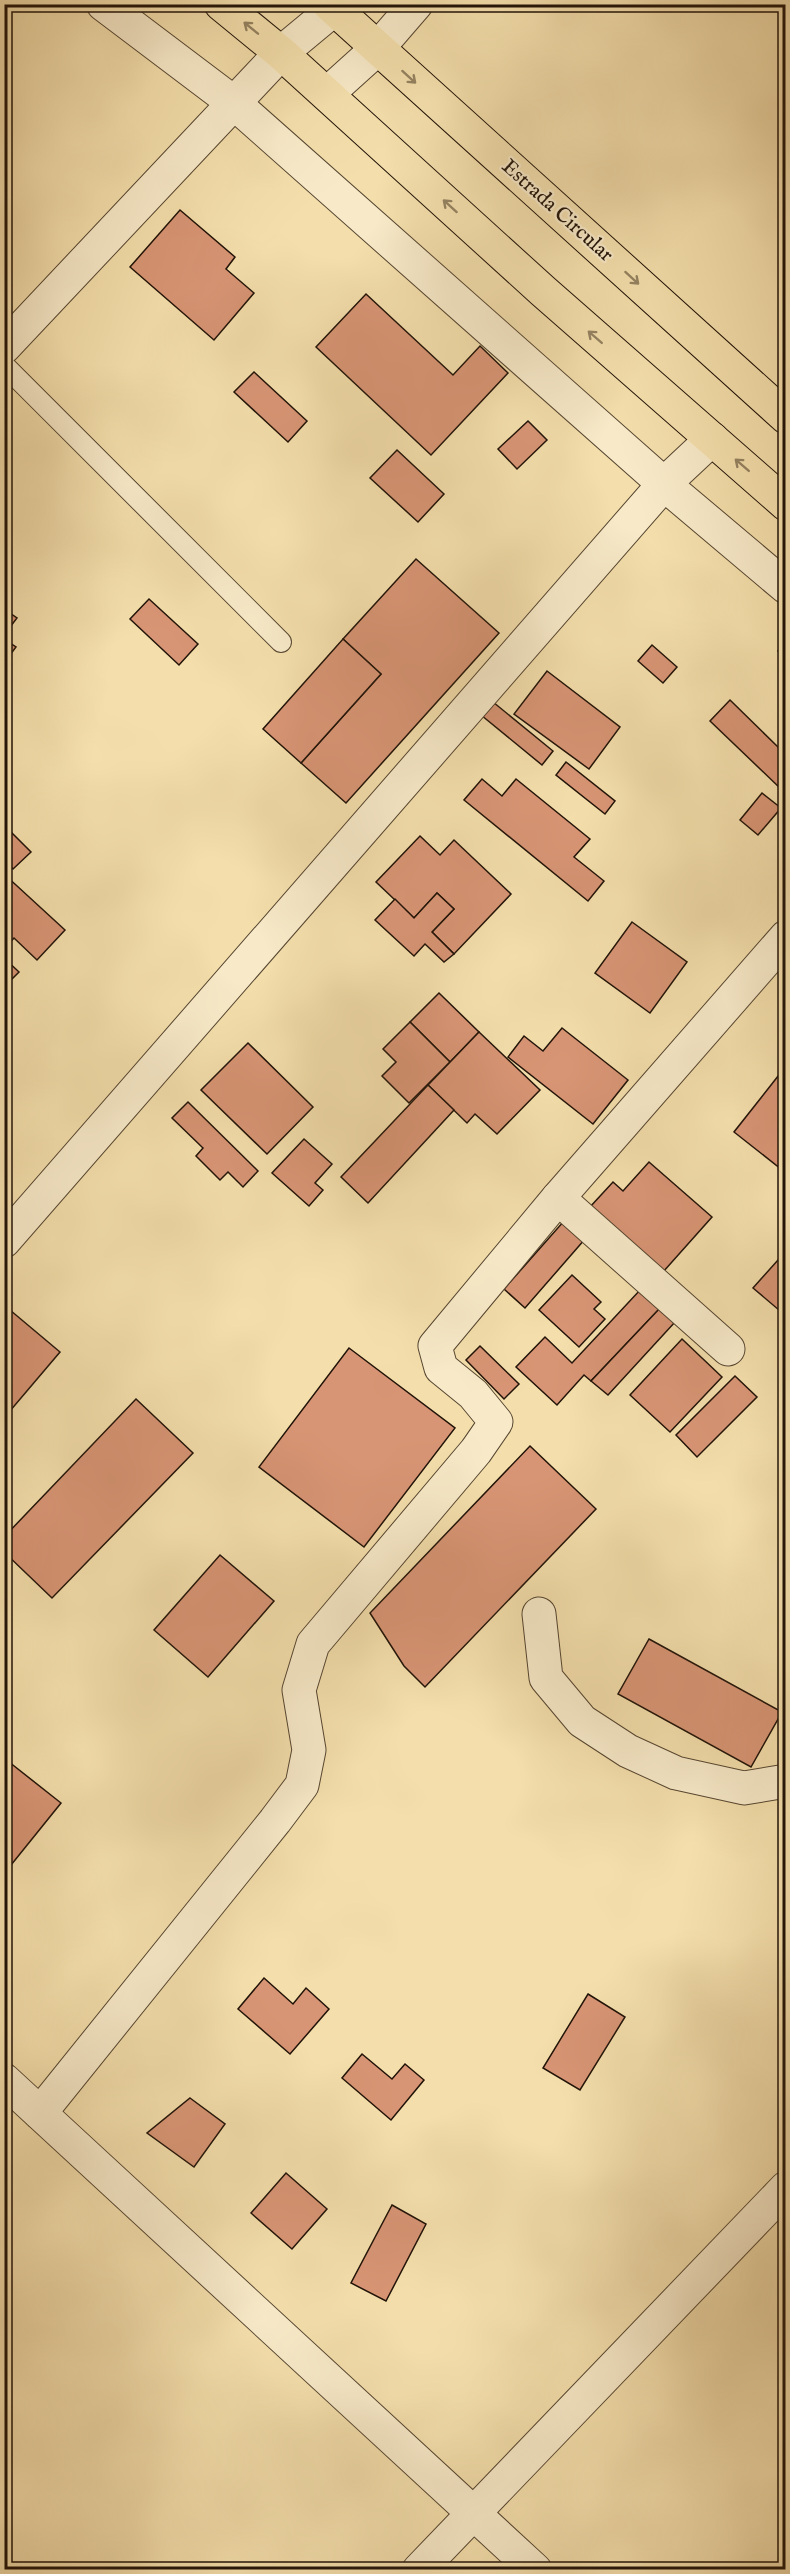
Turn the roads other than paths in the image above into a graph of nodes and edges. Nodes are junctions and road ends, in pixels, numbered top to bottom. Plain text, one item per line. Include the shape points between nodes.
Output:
1 (103, 4) edge
2 (221, 4) edge
3 (416, 4) edge
4 (335, 6) edge
5 (378, 48) junction
6 (282, 53) junction
7 (327, 94) junction
8 (234, 103) junction
9 (4, 347) edge
10 (4, 365) edge
11 (786, 417) edge
12 (712, 439) junction
13 (664, 484) junction
14 (786, 504) edge
15 (786, 587) edge
16 (281, 642) dead end
17 (786, 937) edge
18 (558, 1197) junction
19 (4, 1241) edge
20 (728, 1349) dead end
21 (539, 1614) dead end
22 (786, 1781) edge
23 (4, 2080) edge
24 (40, 2113) junction
25 (786, 2188) edge
26 (472, 2514) junction
27 (418, 2570) edge
28 (535, 2570) edge

1 - 8 street
6 -> 2 main road
3 - 5 street
4 - 5 main road, Estrada Circular
4 - 6 street
5 - 7 street
5 -> 11 main road, Estrada Circular
6 - 7 main road
6 - 8 street
12 -> 7 main road
8 - 9 street
8 - 13 street
10 - 16 lane
12 - 13 street
14 -> 12 main road
13 - 15 street
13 - 19 street
17 - 18 street
18 - 20 street
18 - 24 street via 435,1346 441,1368 473,1394 496,1422 477,1450 312,1644 300,1690 309,1750 302,1785
21 - 22 street via 546,1678 582,1721 628,1751 676,1773 744,1788
23 - 24 street
24 - 26 street
25 - 26 street
26 - 27 street
26 - 28 street

